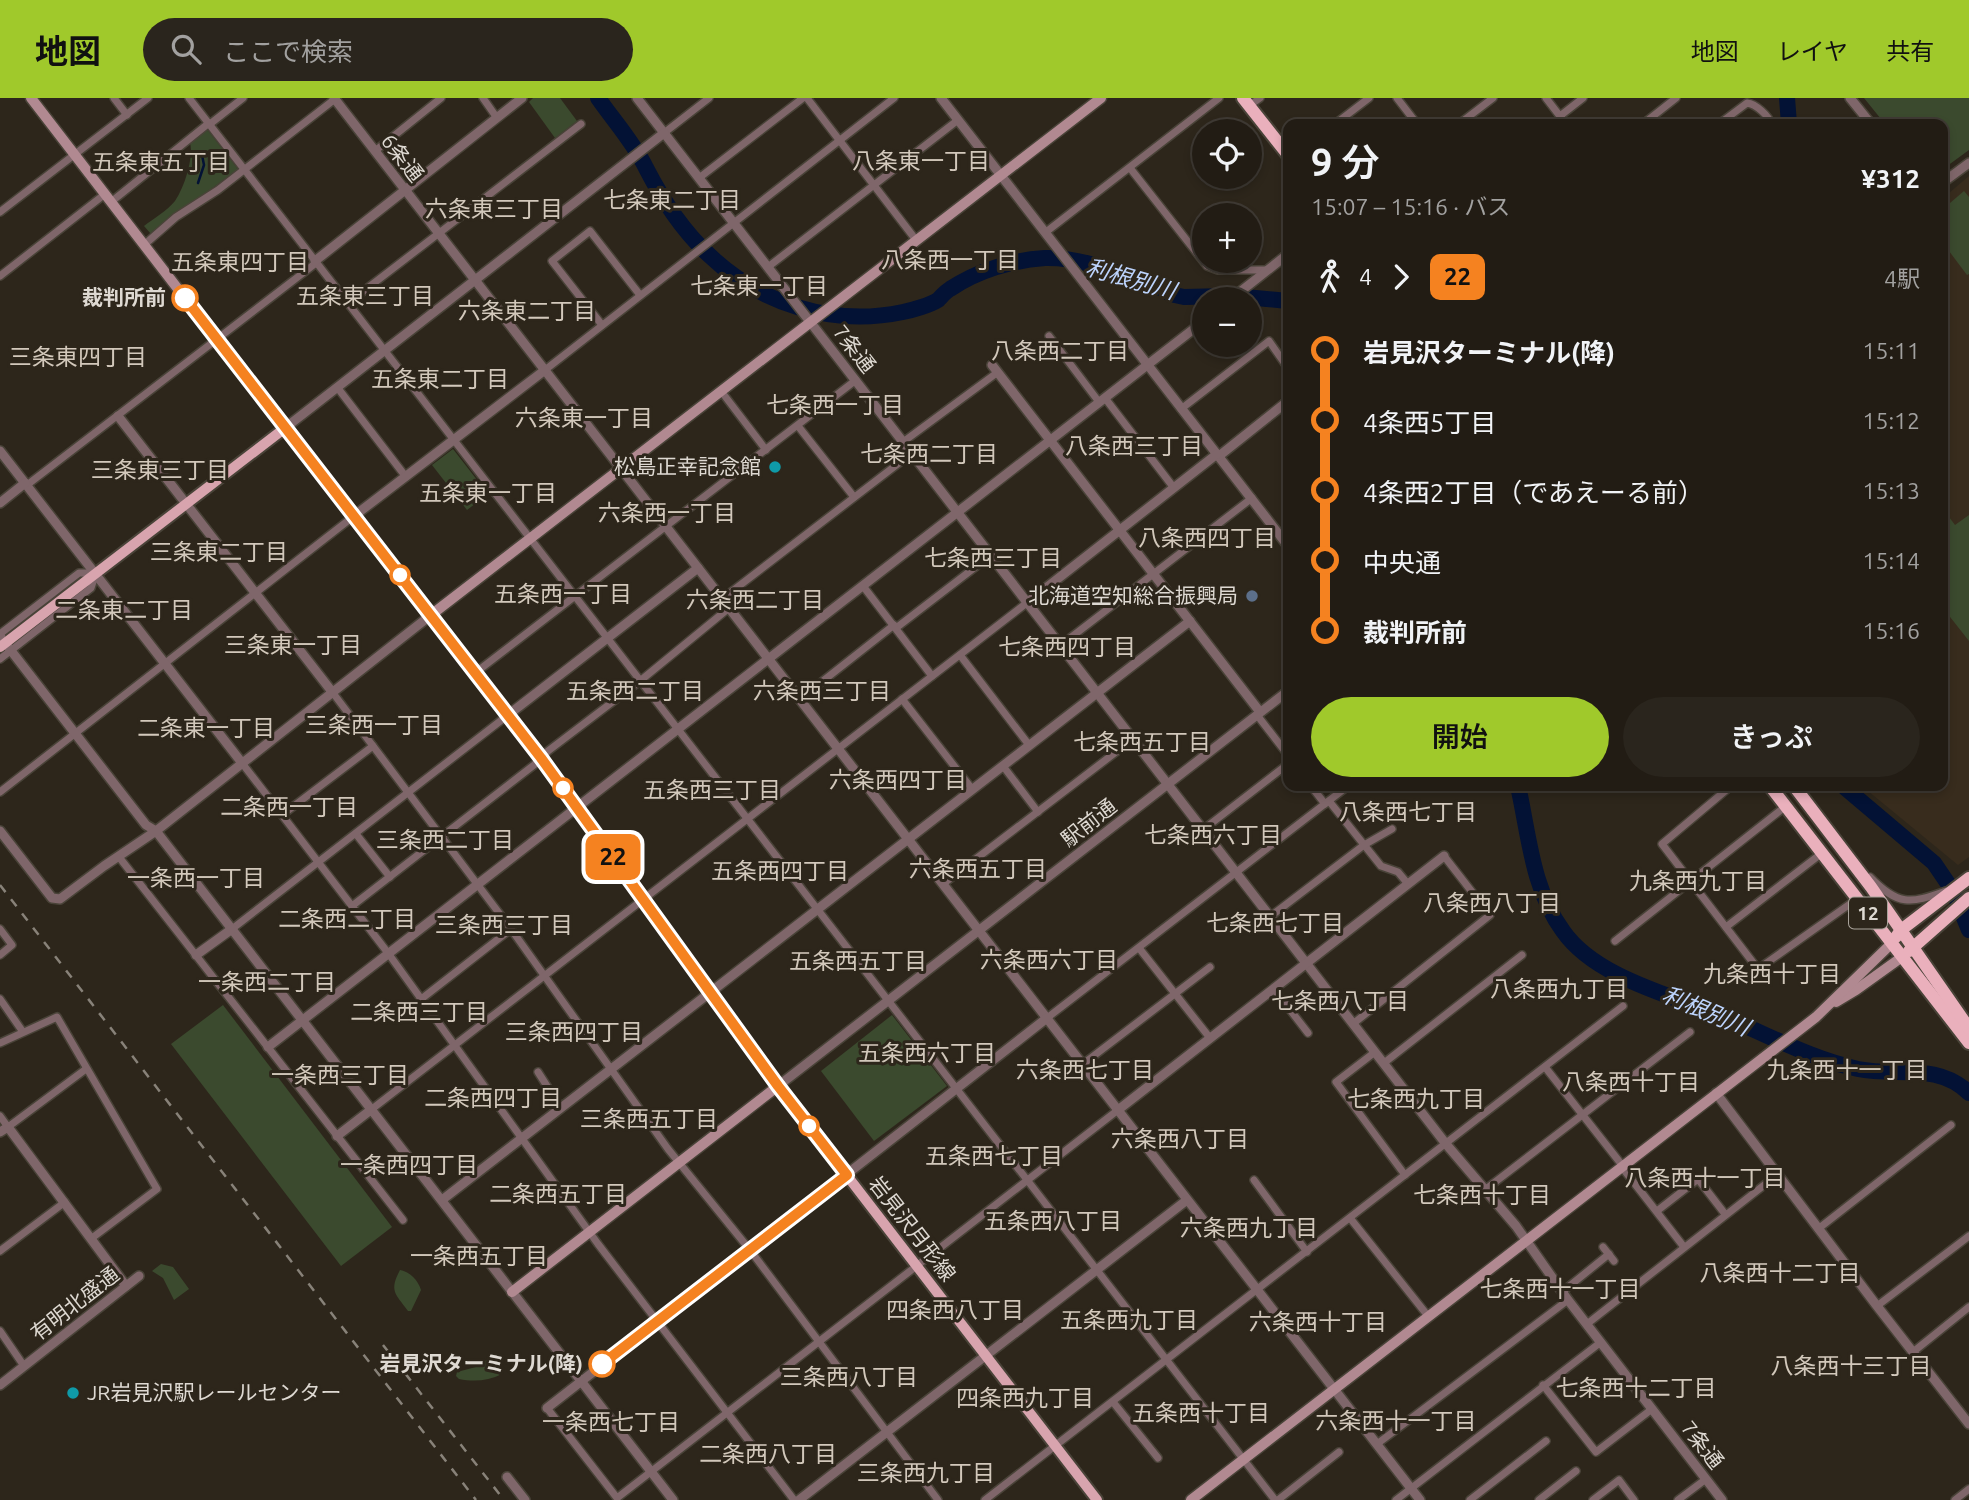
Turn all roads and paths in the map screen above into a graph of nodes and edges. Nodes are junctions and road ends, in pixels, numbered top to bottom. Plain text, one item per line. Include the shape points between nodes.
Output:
1 (31, 98) edge
2 (114, 98) edge
3 (148, 98) edge
4 (189, 98) edge
5 (243, 98) edge
6 (441, 98) edge
7 (483, 98) edge
8 (522, 98) edge
9 (637, 98) edge
10 (709, 98) edge
11 (805, 98) edge
12 (894, 98) edge
13 (942, 98) edge
14 (1101, 98) edge
15 (1219, 98) edge
16 (1260, 98) edge
17 (1369, 98) edge
18 (1397, 98) edge
19 (1493, 98) edge
20 (1546, 98) edge
21 (1583, 98) edge
22 (1676, 98) edge
23 (1850, 98) edge
24 (334, 99) edge
25 (1246, 102) edge
26 (127, 115) junction
27 (1560, 116) junction
28 (497, 118) junction
29 (1342, 119) edge
30 (1413, 119) edge
31 (1466, 119) edge
32 (1562, 119) edge
33 (1649, 119) edge
34 (1726, 119) edge
35 (1769, 119) edge
36 (1867, 119) edge
37 (958, 120) junction
38 (210, 124) junction
39 (581, 124) dead end
40 (664, 133) junction
41 (840, 140) junction
42 (1283, 149) edge
43 (374, 151) junction
44 (75, 155) junction
45 (1969, 163) edge
46 (1130, 168) junction
47 (244, 169) junction
48 (1000, 174) junction
49 (699, 178) junction
50 (1948, 179) edge
51 (873, 184) junction
52 (404, 190) junction
53 (108, 198) junction
54 (0, 212) edge
55 (734, 223) junction
56 (1046, 232) junction
57 (439, 234) junction
58 (916, 240) junction
59 (144, 245) junction
60 (1283, 258) edge
61 (316, 262) junction
62 (0, 264) edge
63 (770, 269) junction
64 (1264, 273) junction
65 (3, 274) edge
66 (474, 280) junction
67 (1246, 287) edge
68 (640, 295) junction
69 (348, 303) junction
70 (808, 318) junction
71 (602, 325) junction
72 (1192, 330) edge
73 (1049, 336) dead end
74 (217, 340) junction
75 (384, 349) junction
76 (1283, 361) edge
77 (1147, 365) junction
78 (995, 369) joint
79 (545, 370) junction
80 (856, 380) junction
81 (337, 387) junction
82 (721, 391) junction
83 (1102, 400) junction
84 (1283, 405) edge
85 (1181, 408) junction
86 (118, 416) junction
87 (798, 426) junction
88 (285, 428) junction
89 (455, 439) junction
90 (1049, 441) junction
91 (903, 442) junction
92 (766, 450) junction
93 (0, 451) edge
94 (912, 453) junction
95 (1218, 455) junction
96 (621, 468) junction
97 (406, 477) junction
98 (26, 484) junction
99 (1174, 488) junction
100 (854, 497) junction
101 (1252, 498) junction
102 (0, 503) edge
103 (185, 504) junction
104 (957, 511) junction
105 (354, 516) junction
106 (666, 527) junction
107 (1119, 530) junction
108 (531, 539) junction
109 (1283, 539) edge
110 (991, 555) junction
111 (698, 568) junction
112 (96, 573) junction
113 (1153, 573) junction
114 (863, 586) junction
115 (254, 594) junction
116 (575, 595) junction
117 (722, 599) junction
118 (1028, 602) junction
119 (729, 608) junction
120 (431, 615) junction
121 (1190, 621) junction
122 (895, 627) junction
123 (0, 636) edge
124 (607, 638) junction
125 (1061, 645) junction
126 (7, 649) edge
127 (960, 655) junction
128 (768, 658) junction
129 (0, 659) edge
130 (165, 664) junction
131 (475, 673) junction
132 (932, 676) junction
133 (640, 681) junction
134 (1097, 692) junction
135 (333, 693) junction
136 (1283, 695) edge
137 (800, 699) junction
138 (902, 699) junction
139 (1259, 714) junction
140 (508, 715) junction
141 (678, 728) junction
142 (75, 733) junction
143 (1133, 739) junction
144 (1029, 745) junction
145 (373, 746) junction
146 (1283, 748) edge
147 (838, 749) junction
148 (541, 758) junction
149 (242, 763) junction
150 (1003, 766) junction
151 (1283, 768) edge
152 (1168, 784) junction
153 (972, 789) junction
154 (1316, 791) edge
155 (1341, 791) edge
156 (1725, 791) edge
157 (1774, 791) edge
158 (1798, 791) edge
159 (0, 792) edge
160 (408, 793) junction
161 (1327, 802) junction
162 (1786, 806) junction
163 (577, 807) junction
164 (1038, 812) junction
165 (282, 815) junction
166 (747, 819) junction
167 (1204, 829) junction
168 (1392, 829) dead end
169 (0, 831) edge
170 (156, 831) junction
171 (356, 834) junction
172 (442, 836) junction
173 (908, 839) junction
174 (1839, 844) junction
175 (1364, 845) junction
176 (1822, 853) junction
177 (1444, 856) joint
178 (119, 857) junction
179 (318, 863) junction
180 (1236, 872) junction
181 (390, 877) junction
182 (1691, 881) junction
183 (1963, 882) edge
184 (478, 883) junction
185 (943, 884) junction
186 (1408, 884) junction
187 (1969, 898) edge
188 (643, 899) junction
189 (1857, 899) junction
190 (352, 906) junction
191 (817, 909) junction
192 (1271, 916) junction
193 (1726, 927) junction
194 (0, 929) edge
195 (232, 929) junction
196 (512, 929) junction
197 (1901, 930) junction
198 (979, 932) junction
199 (1615, 941) dead end
200 (1892, 943) junction
201 (1139, 948) junction
202 (1907, 952) junction
203 (388, 953) junction
204 (0, 955) edge
205 (196, 955) junction
206 (1522, 955) dead end
207 (1307, 962) junction
208 (1210, 967) dead end
209 (545, 975) junction
210 (1274, 989) junction
211 (710, 992) junction
212 (1175, 992) junction
213 (0, 999) edge
214 (420, 1000) junction
215 (889, 1001) junction
216 (1623, 1006) dead end
217 (1827, 1007) junction
218 (1047, 1018) junction
219 (302, 1019) junction
220 (1354, 1023) junction
221 (23, 1032) junction
222 (1690, 1032) dead end
223 (1308, 1033) dead end
224 (1968, 1037) edge
225 (1210, 1038) junction
226 (0, 1043) edge
227 (268, 1047) junction
228 (454, 1047) junction
229 (1375, 1052) junction
230 (1384, 1063) junction
231 (1083, 1064) junction
232 (1545, 1067) junction
233 (611, 1068) junction
234 (86, 1069) junction
235 (538, 1072) dead end
236 (778, 1086) junction
237 (957, 1090) junction
238 (1716, 1093) junction
239 (561, 1108) junction
240 (372, 1109) junction
241 (1118, 1111) junction
242 (1582, 1115) junction
243 (0, 1116) edge
244 (1951, 1125) dead end
245 (4, 1130) edge
246 (337, 1136) junction
247 (521, 1139) junction
248 (1446, 1144) junction
249 (680, 1162) junction
250 (1622, 1166) junction
251 (847, 1175) junction
252 (1405, 1175) junction
253 (1777, 1175) junction
254 (1027, 1180) junction
255 (1254, 1180) dead end
256 (1486, 1189) junction
257 (442, 1200) junction
258 (1187, 1200) junction
259 (65, 1202) junction
260 (1657, 1211) junction
261 (1725, 1214) junction
262 (1350, 1218) junction
263 (403, 1220) dead end
264 (1818, 1229) junction
265 (589, 1233) junction
266 (1969, 1236) edge
267 (92, 1238) junction
268 (1525, 1240) junction
269 (1684, 1247) junction
270 (750, 1250) junction
271 (0, 1251) edge
272 (1307, 1252) junction
273 (1608, 1254) dead end
274 (916, 1265) junction
275 (1096, 1270) junction
276 (139, 1276) dead end
277 (126, 1286) junction
278 (1257, 1289) junction
279 (512, 1292) junction
280 (1562, 1292) junction
281 (1568, 1300) junction
282 (1877, 1306) junction
283 (1969, 1307) edge
284 (1428, 1316) junction
285 (658, 1322) junction
286 (1587, 1324) junction
287 (0, 1331) edge
288 (819, 1342) junction
289 (1601, 1342) junction
290 (1913, 1352) junction
291 (986, 1355) junction
292 (1167, 1360) junction
293 (24, 1366) junction
294 (582, 1381) junction
295 (0, 1385) edge
296 (1543, 1385) junction
297 (1333, 1389) junction
298 (1113, 1402) junction
299 (547, 1408) joint
300 (1652, 1409) junction
301 (727, 1412) junction
302 (1969, 1424) edge
303 (887, 1432) junction
304 (1546, 1441) dead end
305 (1377, 1444) junction
306 (1055, 1446) junction
307 (1339, 1452) dead end
308 (1158, 1458) dead end
309 (1243, 1459) junction
310 (1576, 1471) dead end
311 (651, 1472) junction
312 (507, 1477) dead end
313 (1706, 1479) junction
314 (1411, 1488) junction
315 (1969, 1489) edge
316 (617, 1498) edge
317 (1194, 1499) edge
318 (525, 1500) edge
319 (673, 1500) edge
320 (797, 1500) edge
321 (938, 1500) edge
322 (985, 1500) edge
323 (1097, 1500) edge
324 (1276, 1500) edge
325 (1396, 1500) edge
326 (1420, 1500) edge
327 (1471, 1500) edge
328 (1539, 1500) edge
329 (1593, 1500) edge
330 (1634, 1500) edge
331 (1678, 1500) edge
332 (1723, 1500) edge
333 (1955, 1500) edge

1 - 44 main road
2 - 26 street
3 - 26 street
4 - 38 street
5 - 38 street
6 - 43 street
7 - 28 street
8 - 28 street
9 - 40 street
10 - 40 street
11 - 41 street
11 - 49 street
12 - 41 street
13 - 37 street
14 - 48 main road
15 - 46 street
16 - 25 street
17 - 29 street
18 - 30 street
19 - 31 street
20 - 27 street
21 - 27 street
22 - 33 street
23 - 36 street
24 - 43 street, 6条通
24 - 47 street
25 - 42 highway
26 - 44 street
27 - 32 street
28 - 52 street
34 - 35 street via 1747,103
37 - 48 street
37 - 51 street
38 - 47 street
38 - 53 street
39 - 57 street
40 - 49 street
40 - 66 street
41 - 51 street
41 - 55 street
43 - 52 street, 6条通
44 - 53 main road
44 - 54 street
45 - 50 street
46 - 56 street
46 - 64 street via 1207,266
47 - 59 street
47 - 61 street
48 - 56 street
48 - 58 main road
49 - 55 street
51 - 58 street
51 - 63 street
52 - 57 street, 6条通
52 - 61 street
53 - 59 main road
53 - 65 street
55 - 63 street
55 - 68 street
56 - 77 street
57 - 66 street, 6条通
57 - 69 street
58 - 70 main road
59 - 74 main road
60 - 64 street
61 - 69 street
61 - 74 street
62 - 65 street
63 - 70 street, 7条通
64 - 67 street
66 - 75 street
66 - 79 street, 6条通
68 - 71 street
68 - 71 street via 590,231 552,261
69 - 75 street
70 - 80 street, 7条通
70 - 82 main road
71 - 79 street
72 - 77 street
73 - 83 street
74 - 86 street
74 - 88 main road
75 - 81 street
75 - 89 street
76 - 85 street via 1269,341
77 - 83 street
77 - 85 street
78 - 90 street
78 - 91 street
79 - 89 street
79 - 96 street, 6条通
80 - 87 street
80 - 91 street, 7条通
81 - 88 street
81 - 97 street
82 - 92 street
82 - 96 main road
83 - 90 street
83 - 99 street
84 - 95 street
85 - 95 street
86 - 98 street
86 - 103 street
87 - 92 street
87 - 100 street
88 - 103 main road
88 - 105 main road, 岩見沢月形線
89 - 97 street
89 - 108 street
90 - 104 street
90 - 107 street
91 - 94 street, 7条通
92 - 106 street
93 - 98 street
94 - 100 street
94 - 104 street, 7条通
95 - 99 street
95 - 101 street
96 - 106 street, 6条通
96 - 108 main road
97 - 105 street
98 - 102 street
98 - 112 street
99 - 107 street
100 - 117 street
101 - 109 street
101 - 113 street
103 - 112 main road
103 - 115 street
104 - 110 street, 7条通
104 - 114 street
105 - 115 street
105 - 120 main road, 岩見沢月形線
106 - 111 street, 6条通
106 - 116 street
107 - 113 street
107 - 118 street
108 - 116 street
108 - 120 main road
110 - 118 street, 7条通
110 - 122 street
111 - 117 street, 6条通
111 - 124 street
112 - 123 street via 79,573
112 - 126 main road
112 - 130 street
113 - 121 street
113 - 125 street
114 - 122 street
114 - 128 street
115 - 130 street
115 - 135 street
116 - 124 street
116 - 131 street
117 - 119 street, 6条通
118 - 125 street, 7条通
118 - 127 street
119 - 128 street, 6条通
119 - 133 street
120 - 131 main road, 岩見沢月形線
120 - 135 street
121 - 134 street
121 - 139 street
122 - 132 street
122 - 137 street
124 - 133 street
124 - 140 street
125 - 134 street, 7条通
126 - 129 street
126 - 142 street
127 - 132 street
127 - 144 street
128 - 137 street, 6条通
128 - 141 street
130 - 142 street
130 - 149 street
131 - 140 main road, 岩見沢月形線
132 - 138 street
133 - 141 street
133 - 148 street
134 - 143 street, 7条通
134 - 144 street
135 - 145 street
135 - 149 street
136 - 139 street, 駅前通
137 - 147 street, 6条通
138 - 147 street
138 - 153 street
139 - 146 street
139 - 152 street, 駅前通
140 - 148 main road, 岩見沢月形線
140 - 160 street
141 - 163 street
141 - 166 street
142 - 159 street
142 - 170 street via 146,825
143 - 152 street, 7条通
143 - 164 street
144 - 150 street
145 - 160 street
145 - 165 street
147 - 166 street
147 - 173 street, 6条通
148 - 163 main road, 岩見沢月形線
148 - 172 street
149 - 165 street
149 - 170 street
150 - 153 street
150 - 164 street
151 - 167 street
152 - 167 street, 7条通
152 - 198 street, 駅前通
153 - 173 street
154 - 161 street
155 - 161 street
156 - 182 street via 1662,844
157 - 162 highway, 12
158 - 174 highway, 12
160 - 171 street
160 - 172 street
161 - 175 street
161 - 180 street
162 - 176 highway, 12
162 - 182 street
163 - 184 street
163 - 188 main road, 岩見沢月形線
164 - 185 street
165 - 179 street
166 - 188 street
166 - 191 street
167 - 180 street, 7条通
168 - 175 street
169 - 178 street via 57,900
170 - 178 street
170 - 195 street
171 - 179 street
171 - 181 street
172 - 181 street
172 - 184 street
173 - 185 street, 6条通
173 - 191 street
174 - 183 street via 1889,895 1900,900 1919,900
174 - 197 highway, 12
175 - 186 street via 1381,866 1398,872
175 - 192 street
176 - 189 highway, 12
176 - 193 street
177 - 186 street
177 - 220 street via 1490,915
178 - 205 street
179 - 190 street
179 - 195 street
180 - 192 street, 7条通
180 - 201 street
181 - 190 street
182 - 193 street
182 - 199 street
183 - 197 highway
184 - 196 street
184 - 203 street
185 - 198 street, 6条通
186 - 207 street
187 - 202 highway
188 - 209 street
188 - 211 main road, 岩見沢月形線
189 - 193 street via 1758,969
189 - 200 highway, 12
190 - 203 street
191 - 211 street
191 - 215 street
192 - 207 street, 7条通
194 - 204 street via 12,945
195 - 205 street
195 - 219 street
196 - 209 street
196 - 214 street
197 - 200 highway
197 - 202 highway, 12
198 - 215 street, 駅前通
198 - 218 street, 6条通
200 - 202 highway, 12
200 - 217 main road
201 - 212 street
201 - 218 street
202 - 217 main road
202 - 224 highway, 12
203 - 214 street
203 - 219 street
205 - 227 street
206 - 230 street
207 - 210 street
207 - 220 street, 7条通
208 - 212 street
209 - 228 street
209 - 233 street
210 - 223 street
210 - 225 street
211 - 233 street
211 - 236 main road, 岩見沢月形線
212 - 225 street
212 - 231 street
213 - 221 street
214 - 228 street
215 - 236 street, 駅前通
215 - 237 street
216 - 232 street
217 - 238 main road
218 - 231 street, 6条通
218 - 237 street
219 - 227 street
219 - 240 street
220 - 229 street, 7条通
221 - 226 street
221 - 234 street via 57,1017
222 - 242 street
225 - 241 street
227 - 246 street
228 - 240 street
228 - 247 street
229 - 230 street, 7条通
229 - 252 street via 1336,1082
230 - 248 street, 7条通
231 - 241 street, 6条通
232 - 242 street
232 - 248 street
233 - 239 street
233 - 249 street
234 - 245 street
234 - 267 street via 157,1189
235 - 239 street
236 - 249 main road
236 - 251 main road, 岩見沢月形線
237 - 251 street
237 - 254 street
238 - 250 main road
238 - 253 street
239 - 247 street
240 - 246 street
240 - 257 street
241 - 254 street
241 - 258 street, 6条通
242 - 250 street
242 - 256 street
243 - 245 street
244 - 264 street
245 - 259 street
246 - 263 street
247 - 257 street
247 - 265 street
248 - 252 street
248 - 256 street, 7条通
249 - 265 main road
249 - 270 street
250 - 260 street
250 - 268 main road
251 - 270 street
251 - 274 main road, 岩見沢月形線
252 - 262 street
253 - 261 street
253 - 264 street
254 - 274 street
254 - 275 street
255 - 272 street
256 - 268 street, 7条通
257 - 279 street
258 - 275 street
258 - 278 street, 6条通
259 - 267 street
259 - 271 street
260 - 261 street via 1698,1179
260 - 269 street
261 - 269 street
262 - 272 street
262 - 284 street
264 - 282 street
265 - 279 main road
265 - 285 street
266 - 282 street
267 - 277 street
268 - 280 street, 7条通
268 - 284 main road
269 - 286 street
270 - 285 street
270 - 288 street
272 - 278 street
273 - 280 street
274 - 288 street
274 - 291 main road, 岩見沢月形線
275 - 291 street
275 - 292 street
276 - 277 street, 有明北盛通
277 - 293 street, 有明北盛通
278 - 292 street
278 - 297 street, 6条通
279 - 294 street
280 - 281 street, 7条通
281 - 286 street, 7条通
281 - 305 street
282 - 290 street
283 - 290 street
284 - 297 main road
285 - 294 street
285 - 301 street
286 - 289 street, 7条通
287 - 293 street
288 - 301 street
288 - 303 street
289 - 296 street
289 - 300 street, 7条通
290 - 302 street
291 - 303 street
291 - 306 main road, 岩見沢月形線
292 - 298 street
292 - 309 street
293 - 295 street, 有明北盛通
294 - 299 street
294 - 311 street
296 - 300 street via 1596,1452
296 - 314 street
297 - 305 street, 6条通
297 - 309 main road
298 - 306 street
298 - 308 street
299 - 316 street
300 - 313 street, 7条通
301 - 311 street
301 - 320 street
303 - 320 street
303 - 321 street
304 - 327 street
305 - 314 street, 6条通
306 - 322 street
306 - 323 main road, 岩見沢月形線
307 - 324 street
309 - 317 main road
309 - 324 street
310 - 328 street
311 - 316 street
311 - 319 street
312 - 318 street
313 - 331 street
313 - 332 street, 7条通
314 - 325 street
314 - 326 street, 6条通
315 - 333 street
329 - 330 street via 1619,1480

